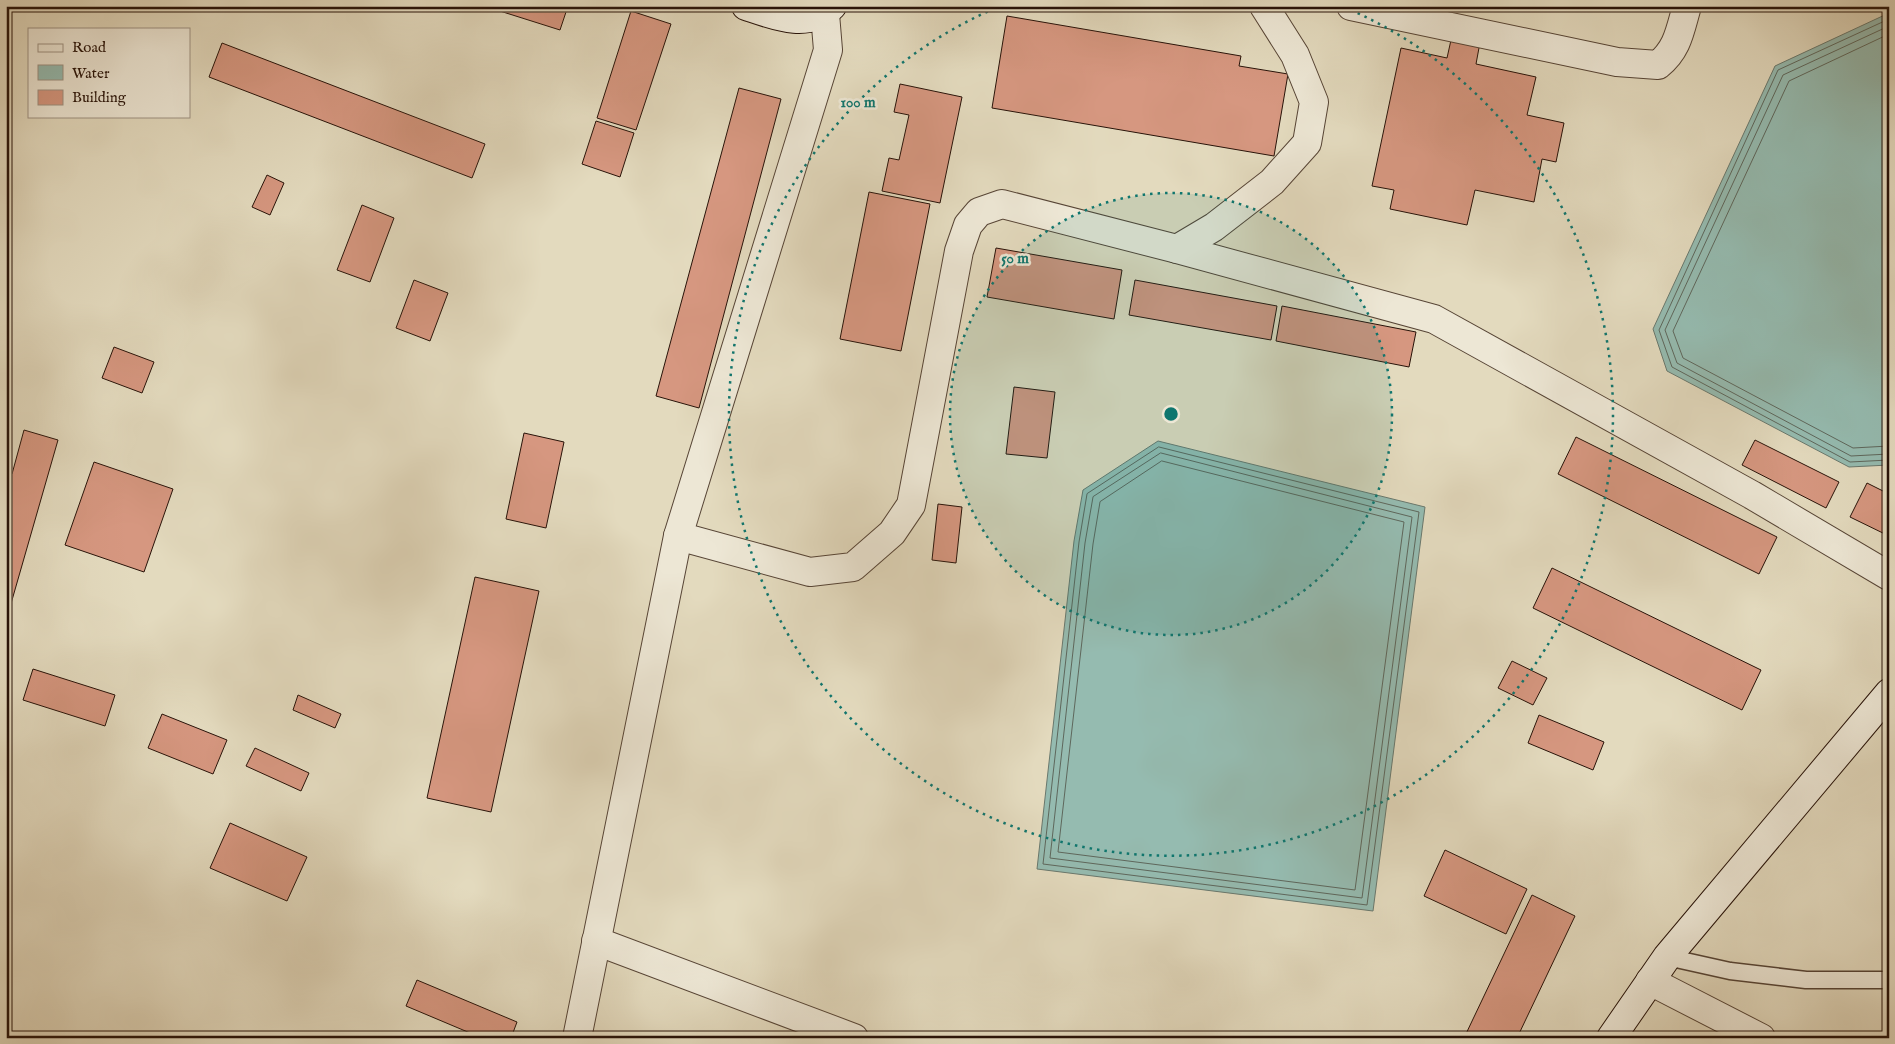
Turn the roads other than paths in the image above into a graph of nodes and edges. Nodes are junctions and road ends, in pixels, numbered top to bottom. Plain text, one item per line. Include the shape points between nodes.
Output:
1 (746, 6) edge
2 (1264, 6) edge
3 (1352, 6) edge
4 (1687, 6) edge
5 (828, 10) edge
6 (1177, 249) junction
7 (678, 536) junction
8 (1889, 576) edge
9 (1889, 693) edge
10 (596, 941) junction
11 (1667, 957) junction
12 (1889, 980) edge
13 (1650, 981) junction
14 (577, 1038) edge
15 (854, 1038) edge
16 (1611, 1038) edge
17 (1760, 1038) edge

1 - 5 street via 782,18 800,20
2 - 6 street via 1295,55 1314,102 1307,142 1272,182 1214,227
3 - 4 street via 1617,62 1658,65 1676,43
5 - 7 street via 828,50
6 - 7 street via 1002,204 978,212 968,225 959,250 911,505 892,533 853,567 810,572
6 - 8 street via 1434,319 1744,491
7 - 10 street
9 - 11 street
10 - 14 street
10 - 15 street
11 - 12 lane via 1730,971 1806,980
11 - 13 street
13 - 16 street
13 - 17 street

